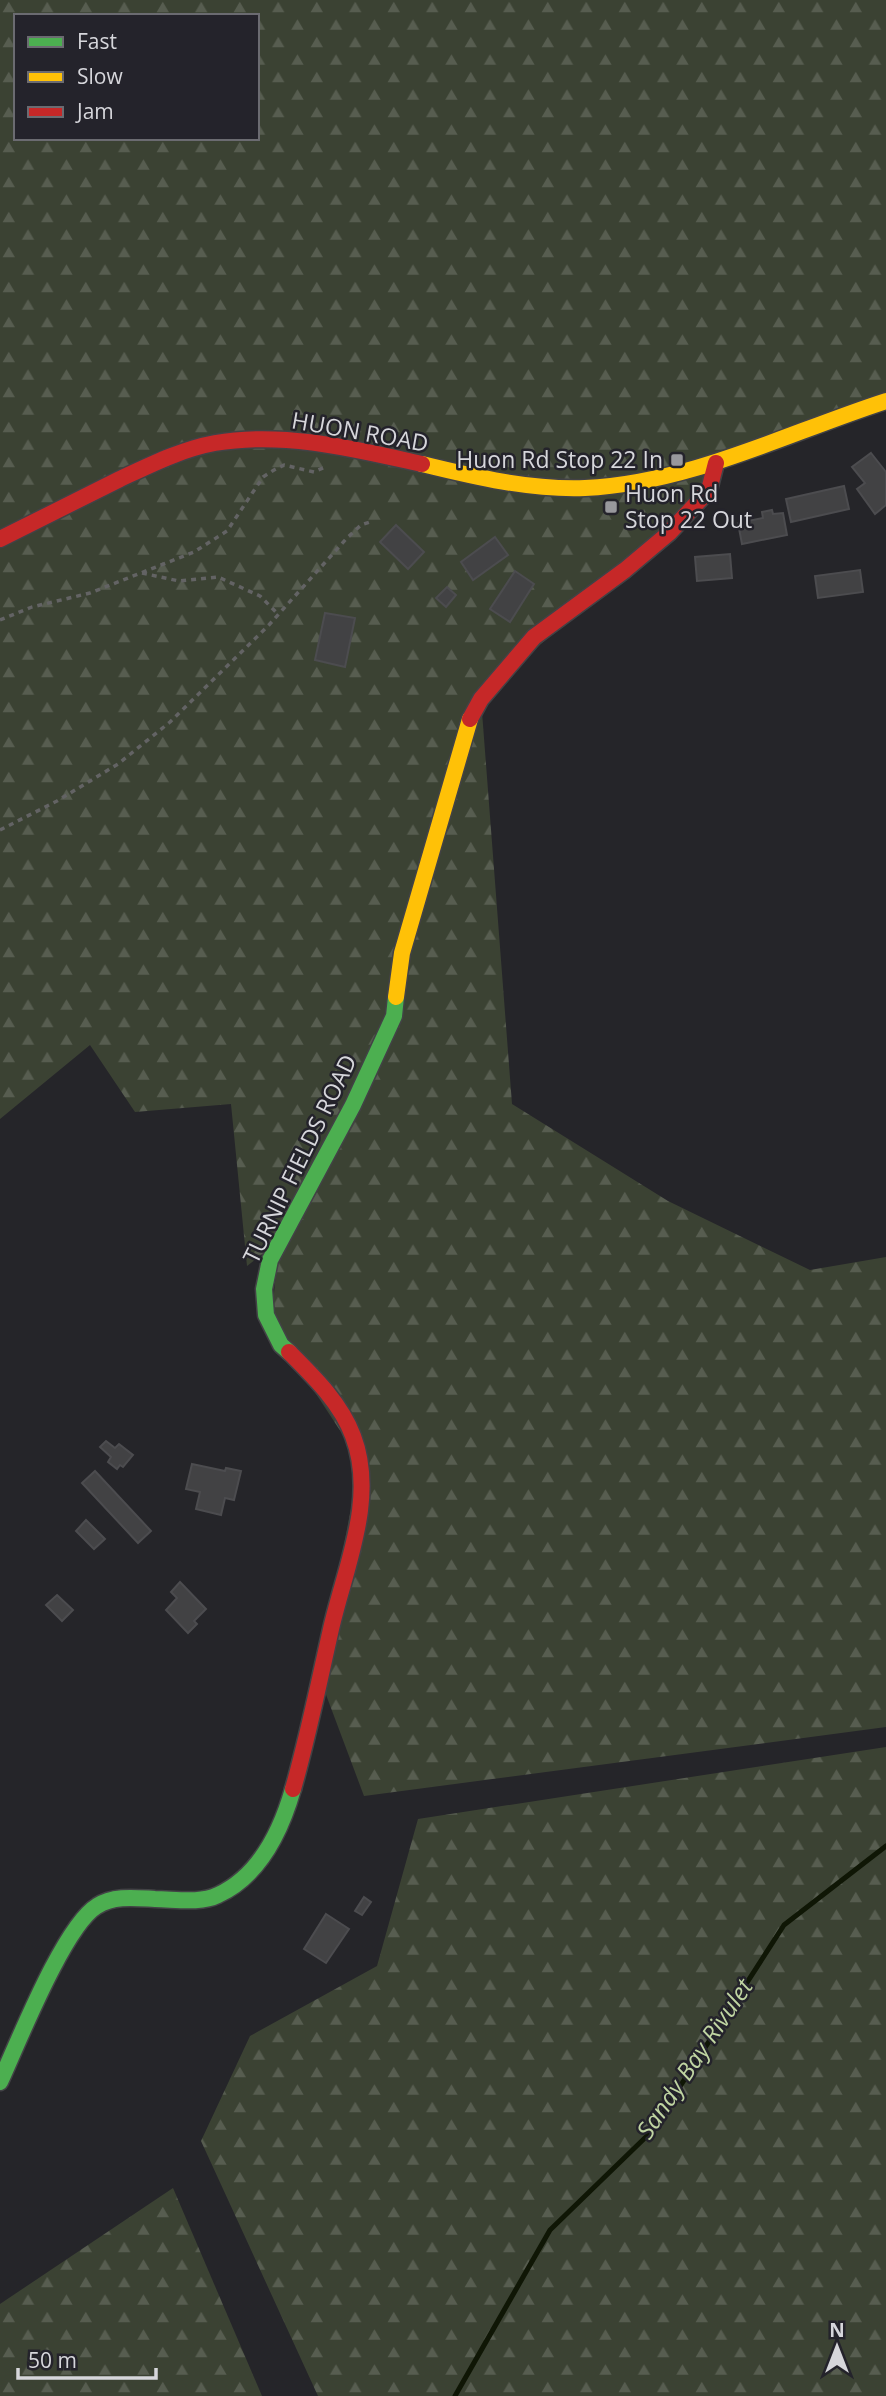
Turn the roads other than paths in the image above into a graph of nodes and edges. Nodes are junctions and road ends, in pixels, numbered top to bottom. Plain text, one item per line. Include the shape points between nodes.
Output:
1 (886, 401) edge
2 (716, 463) junction
3 (0, 539) edge
4 (0, 2082) edge

1 - 2 street, HUON ROAD
2 - 3 street, HUON ROAD via 640,482 558,488 475,478 333,446 271,439 215,444 135,472
2 - 4 street, TURNIP FIELDS ROAD via 709,490 669,533 534,638 481,698 467,724 402,953 394,1016 353,1105 270,1260 264,1289 266,1315 281,1345 334,1402 353,1436 362,1480 351,1559 285,1817 260,1861 217,1896 195,1900 120,1898 98,1905 86,1915 65,1943

